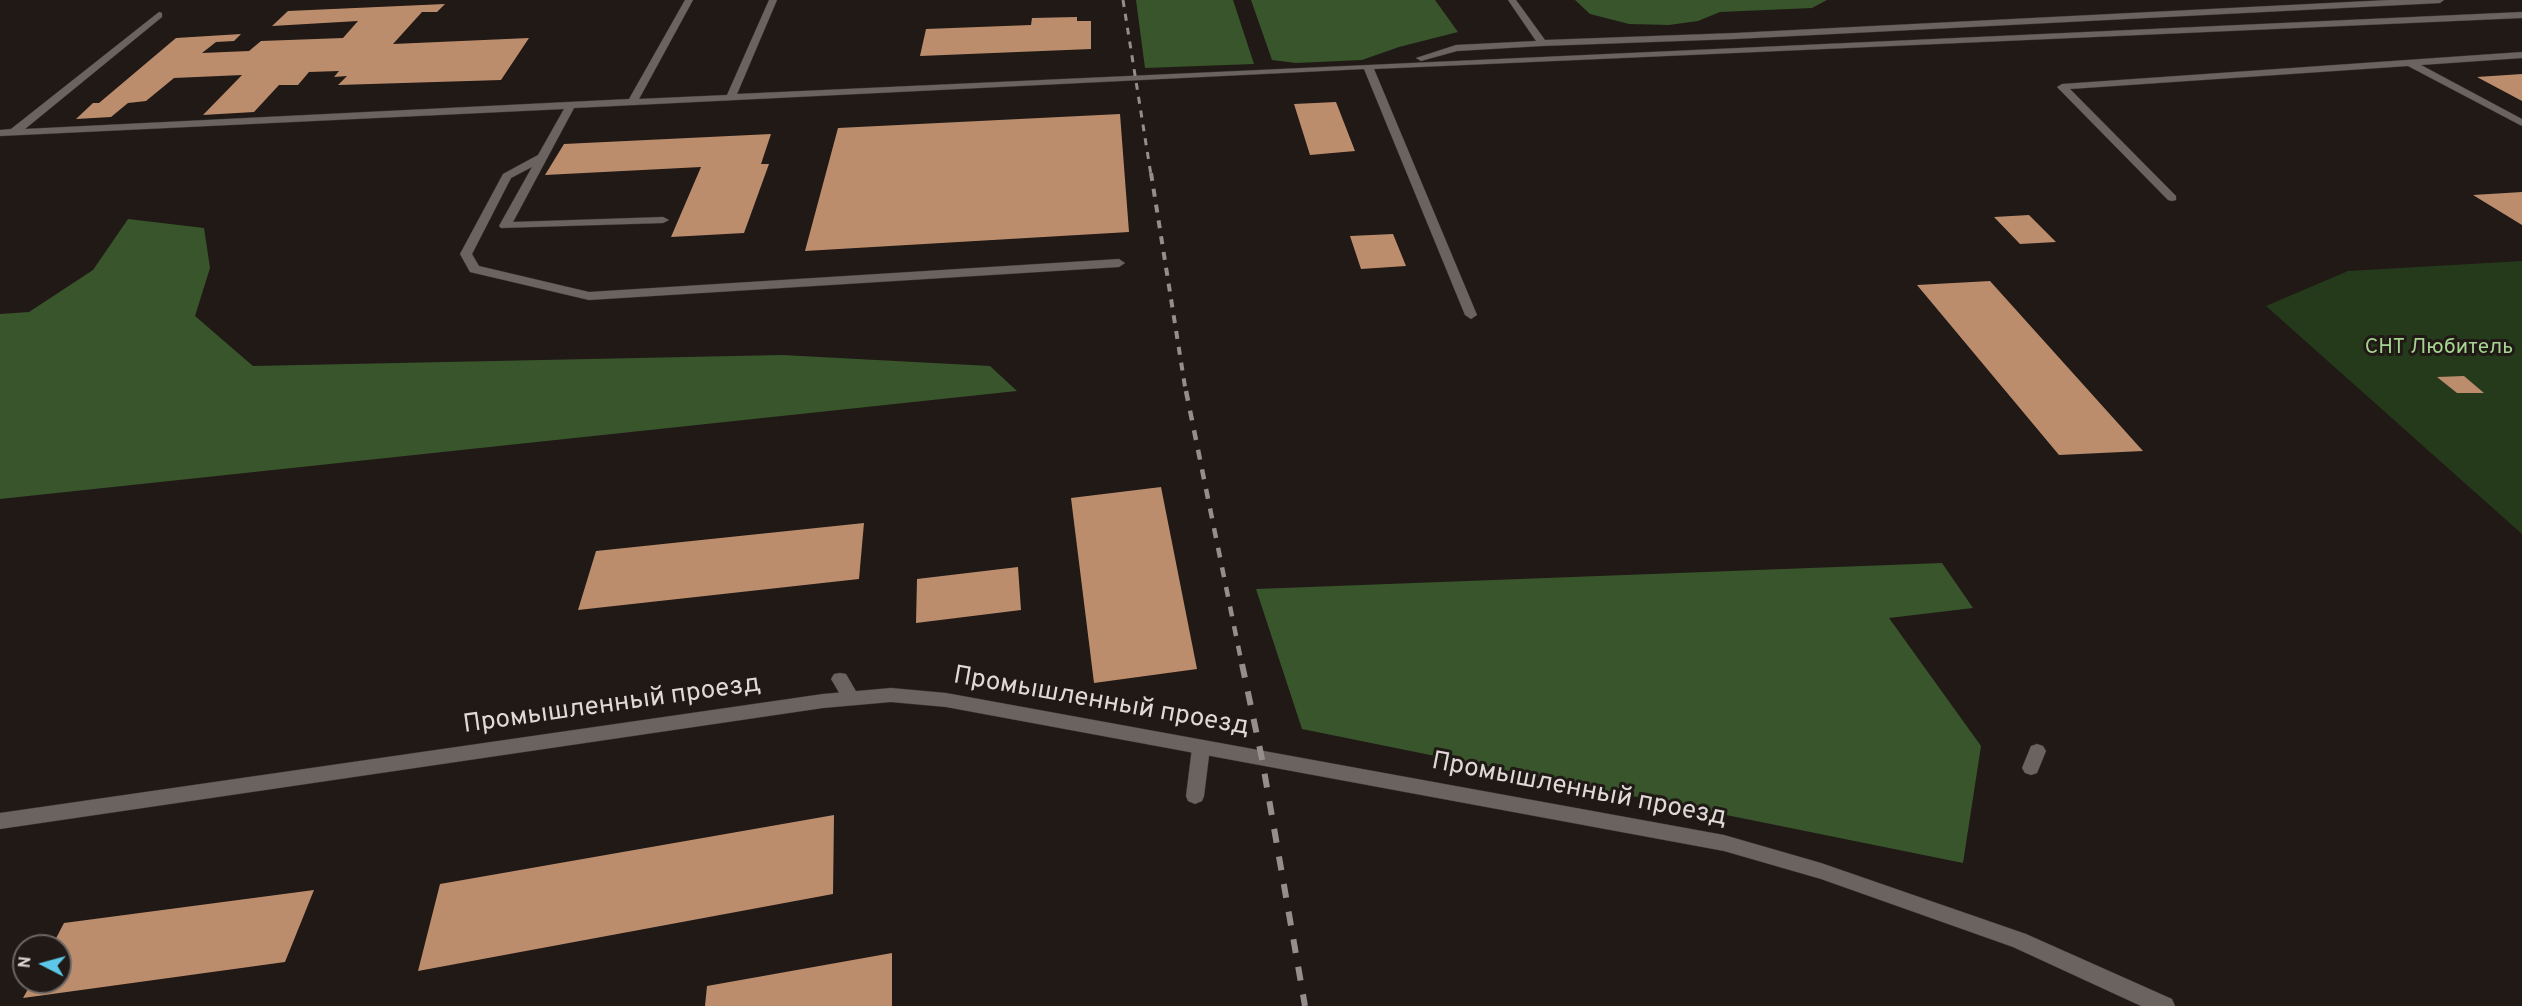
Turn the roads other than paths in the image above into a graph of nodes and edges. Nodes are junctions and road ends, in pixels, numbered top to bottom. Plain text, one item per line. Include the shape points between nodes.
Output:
1 (689, 0) edge
2 (773, 0) edge
3 (1512, 0) edge
4 (2440, 0) edge
5 (159, 15) dead end
6 (2522, 15) edge
7 (1542, 43) junction
8 (2522, 55) edge
9 (2410, 63) junction
10 (1398, 65) junction
11 (1368, 67) junction
12 (730, 98) junction
13 (632, 103) junction
14 (570, 106) junction
15 (2522, 123) edge
16 (0, 133) edge
17 (13, 133) junction
18 (542, 157) junction
19 (2172, 198) dead end
20 (663, 220) dead end
21 (1119, 263) dead end
22 (1471, 315) dead end
23 (840, 679) dead end
24 (851, 698) junction
25 (1201, 748) junction
26 (2037, 751) dead end
27 (2031, 768) dead end
28 (1195, 796) dead end
29 (0, 821) edge
30 (2164, 1006) edge

1 - 13 street
2 - 12 street
3 - 7 street
4 - 7 street
5 - 17 street
6 - 10 street
7 - 10 street via 1456,48
8 - 9 street
9 - 15 street
9 - 19 street via 2062,87
10 - 11 street
11 - 12 street
11 - 22 street
12 - 13 street
13 - 14 street
14 - 17 street
14 - 18 street
16 - 17 street
18 - 20 street via 505,226
18 - 21 street via 507,176 466,254 474,269 589,296
23 - 24 street
24 - 25 street, Промышленный проезд via 891,695 946,700
24 - 29 street, Промышленный проезд
25 - 28 street
25 - 30 street, Промышленный проезд via 1724,843 1821,871 2019,940
26 - 27 street

